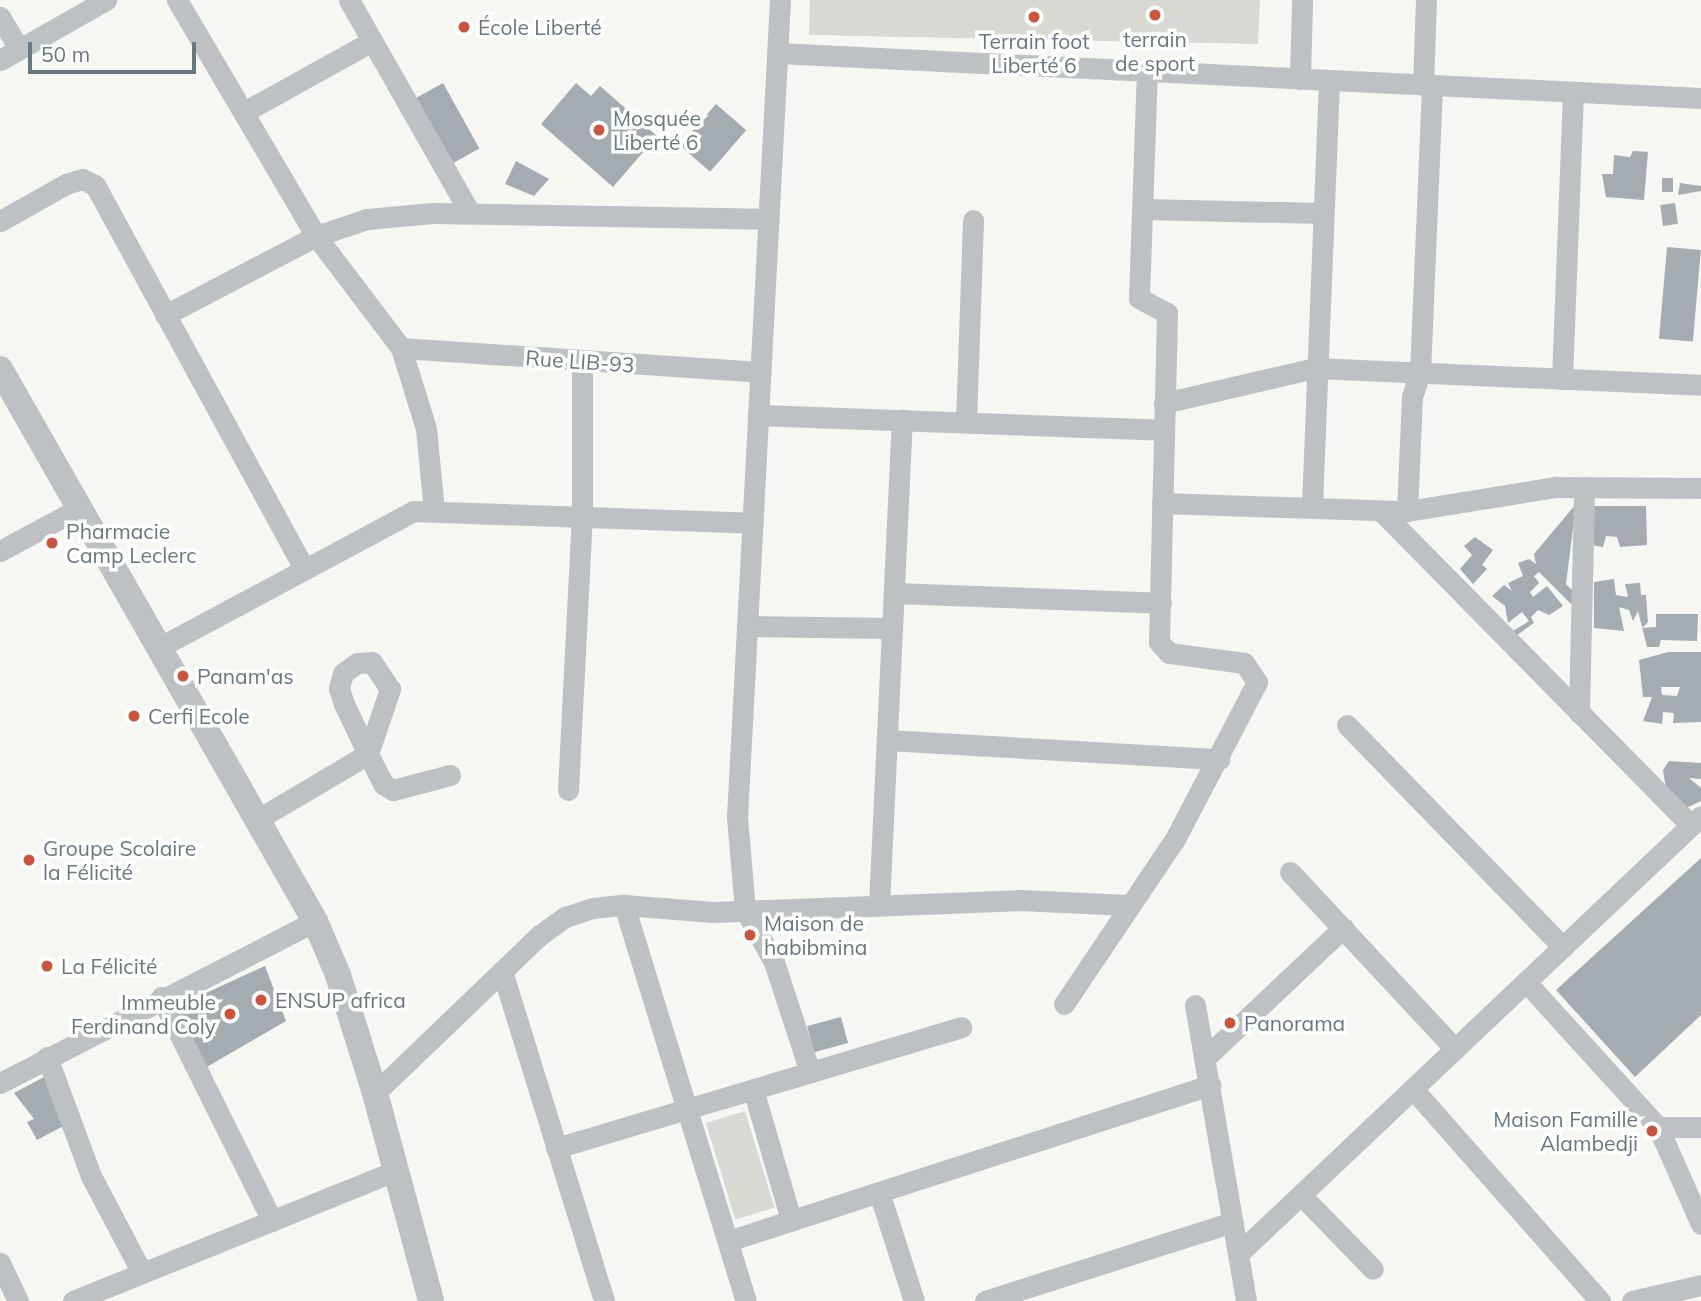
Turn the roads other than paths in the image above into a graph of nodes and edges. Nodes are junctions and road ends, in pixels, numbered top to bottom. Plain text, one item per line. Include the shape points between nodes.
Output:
1 (106, 0) edge
2 (177, 0) edge
3 (349, 0) edge
4 (780, 0) edge
5 (1302, 0) edge
6 (1426, 0) edge
7 (0, 17) edge
8 (372, 41) junction
9 (19, 49) junction
10 (778, 53) junction
11 (0, 60) edge
12 (1147, 72) junction
13 (1300, 79) junction
14 (1329, 81) junction
15 (1427, 85) junction
16 (1573, 92) junction
17 (1701, 98) edge
18 (244, 112) junction
19 (1143, 209) junction
20 (470, 213) junction
21 (1321, 213) junction
22 (768, 219) junction
23 (973, 220) dead end
24 (0, 221) edge
25 (316, 236) junction
26 (165, 315) junction
27 (401, 348) junction
28 (582, 362) junction
29 (1315, 368) junction
30 (0, 369) edge
31 (760, 372) junction
32 (1420, 373) junction
33 (1562, 379) junction
34 (1701, 385) edge
35 (1164, 403) junction
36 (758, 415) junction
37 (902, 420) junction
38 (966, 422) junction
39 (1163, 430) junction
40 (1584, 487) junction
41 (1701, 488) edge
42 (1162, 503) junction
43 (1312, 505) junction
44 (80, 508) junction
45 (434, 511) junction
46 (1381, 511) junction
47 (1407, 511) junction
48 (582, 516) junction
49 (753, 523) junction
50 (0, 551) edge
51 (303, 567) junction
52 (894, 593) junction
53 (1161, 603) junction
54 (747, 626) junction
55 (892, 628) junction
56 (159, 648) junction
57 (1579, 713) junction
58 (1347, 725) dead end
59 (887, 740) junction
60 (1219, 759) junction
61 (450, 775) dead end
62 (568, 790) dead end
63 (258, 820) junction
64 (1696, 820) edge
65 (1290, 872) dead end
66 (624, 905) junction
67 (879, 905) junction
68 (1129, 905) junction
69 (745, 910) junction
70 (315, 921) junction
71 (1343, 928) junction
72 (1563, 947) junction
73 (502, 971) junction
74 (1526, 982) junction
75 (161, 997) junction
76 (1063, 1004) dead end
77 (1195, 1005) dead end
78 (961, 1027) dead end
79 (1455, 1049) junction
80 (47, 1058) junction
81 (1205, 1058) junction
82 (810, 1072) junction
83 (0, 1083) edge
84 (1210, 1085) junction
85 (753, 1089) junction
86 (1413, 1089) junction
87 (375, 1093) junction
88 (687, 1109) junction
89 (1658, 1127) junction
90 (1701, 1128) edge
91 (556, 1148) junction
92 (394, 1171) junction
93 (879, 1192) junction
94 (1301, 1195) junction
95 (791, 1220) junction
96 (272, 1221) junction
97 (1233, 1222) junction
98 (1701, 1224) edge
99 (728, 1241) junction
100 (1238, 1254) junction
101 (0, 1263) edge
102 (1373, 1269) dead end
103 (141, 1271) junction
104 (1701, 1285) edge
105 (18, 1301) edge
106 (73, 1301) edge
107 (431, 1301) edge
108 (604, 1301) edge
109 (746, 1301) edge
110 (914, 1301) edge
111 (985, 1301) edge
112 (1246, 1301) edge
113 (1600, 1301) edge
114 (1632, 1301) edge

1 - 9 street
2 - 18 street
3 - 8 street
4 - 10 street
5 - 13 street
6 - 15 street
7 - 9 street
8 - 18 street
8 - 20 street
9 - 11 street
10 - 12 street
10 - 22 street
12 - 13 street
12 - 19 street
13 - 14 street
14 - 15 street
14 - 21 street
15 - 16 street
15 - 32 street
16 - 17 street
16 - 33 street
18 - 25 street
19 - 21 street
19 - 35 street via 1139,298 1167,313
20 - 22 street
20 - 25 street via 367,219
21 - 29 street
22 - 31 street
23 - 38 street
24 - 26 street via 66,184 82,180 96,185
25 - 26 street
25 - 27 street
26 - 51 street
27 - 28 street, Rue LIB-93
27 - 45 street via 426,429
28 - 31 street, Rue LIB-93
28 - 48 street
29 - 32 street
29 - 35 street
29 - 43 street
30 - 44 street
31 - 36 street
32 - 33 street
32 - 47 street via 1412,397
33 - 34 street
35 - 39 street
36 - 37 street
36 - 49 street
37 - 38 street
37 - 52 street
38 - 39 street
39 - 42 street
40 - 41 street
40 - 47 street via 1532,489
40 - 57 street
42 - 43 street
42 - 53 street
43 - 46 street
44 - 50 street
44 - 56 street
45 - 48 street
45 - 51 street via 393,517
46 - 47 street
46 - 57 street
48 - 49 street
48 - 62 street
49 - 54 street
51 - 56 street
52 - 53 street
52 - 55 street
53 - 60 street via 1162,650 1244,663 1257,682
54 - 55 street
54 - 69 street via 737,817
55 - 59 street
56 - 63 street
57 - 64 street
58 - 72 street
59 - 60 street
59 - 67 street
60 - 68 street via 1175,839
61 - 63 street via 393,790 383,784 368,754
63 - 70 street
64 - 72 street
65 - 71 street
66 - 69 street
66 - 73 street via 565,917
66 - 88 street
67 - 68 street via 1020,900
67 - 69 street
68 - 76 street
69 - 82 street via 774,962
70 - 75 street
70 - 87 street via 338,975
71 - 79 street
71 - 81 street
72 - 74 street
73 - 87 street
73 - 91 street
74 - 79 street
74 - 89 street
75 - 80 street
75 - 96 street
77 - 81 street
78 - 82 street
79 - 86 street
80 - 83 street
80 - 103 street via 91,1176
81 - 84 street
82 - 85 street
84 - 93 street
84 - 97 street
85 - 88 street
85 - 95 street
86 - 94 street
86 - 113 street
87 - 92 street
88 - 91 street
88 - 99 street
89 - 90 street
89 - 98 street
91 - 108 street
92 - 96 street
92 - 107 street
93 - 95 street
93 - 110 street
94 - 100 street
94 - 102 street
95 - 99 street
96 - 103 street
97 - 100 street
97 - 111 street
99 - 109 street
100 - 112 street
101 - 105 street
103 - 106 street
104 - 114 street

